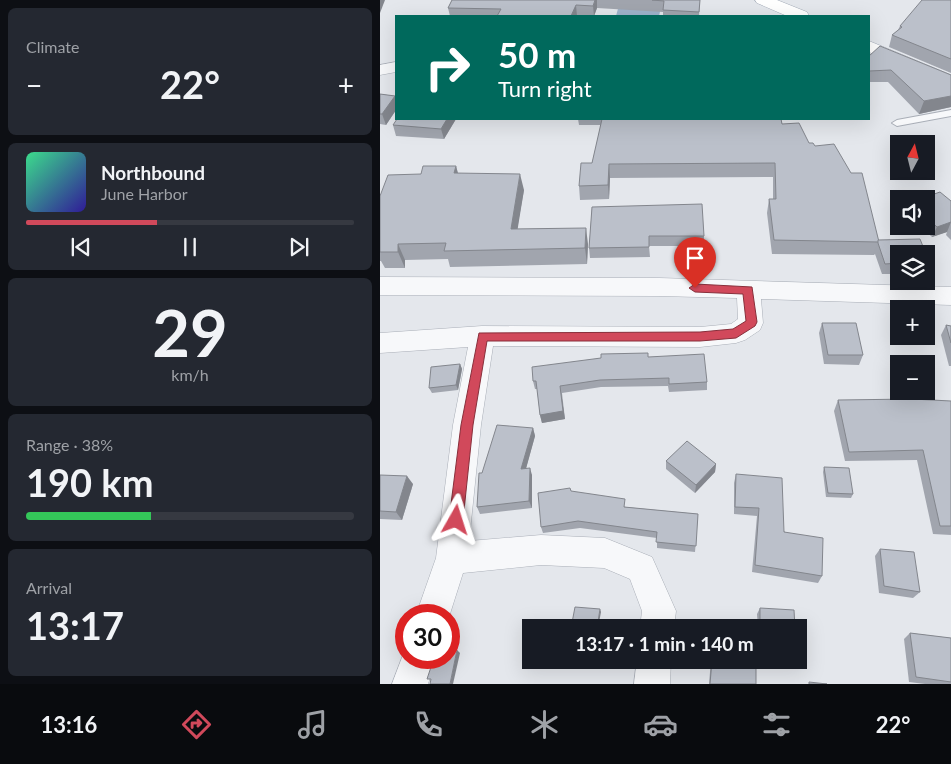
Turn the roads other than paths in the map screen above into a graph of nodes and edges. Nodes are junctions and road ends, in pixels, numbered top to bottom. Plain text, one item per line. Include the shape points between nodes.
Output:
1 (764, 0) edge
2 (799, 15) edge
3 (870, 47) edge
4 (395, 67) edge
5 (380, 70) edge
6 (951, 82) edge
7 (951, 113) edge
8 (897, 123) dead end
9 (380, 286) edge
10 (748, 290) junction
11 (951, 296) edge
12 (482, 336) junction
13 (380, 343) edge
14 (452, 558) junction
15 (437, 604) edge
16 (658, 619) edge
17 (415, 669) edge
18 (653, 669) edge
19 (410, 684) edge
20 (652, 684) edge

1 - 2 main road
3 - 6 main road
4 - 5 street
7 - 8 lane
9 - 10 street
10 - 11 street
10 - 12 street via 751,322 736,333 700,337
12 - 13 street
12 - 14 street via 467,425
14 - 15 street
14 - 16 street via 541,550 605,553 641,568 659,611
17 - 19 street
18 - 20 street

